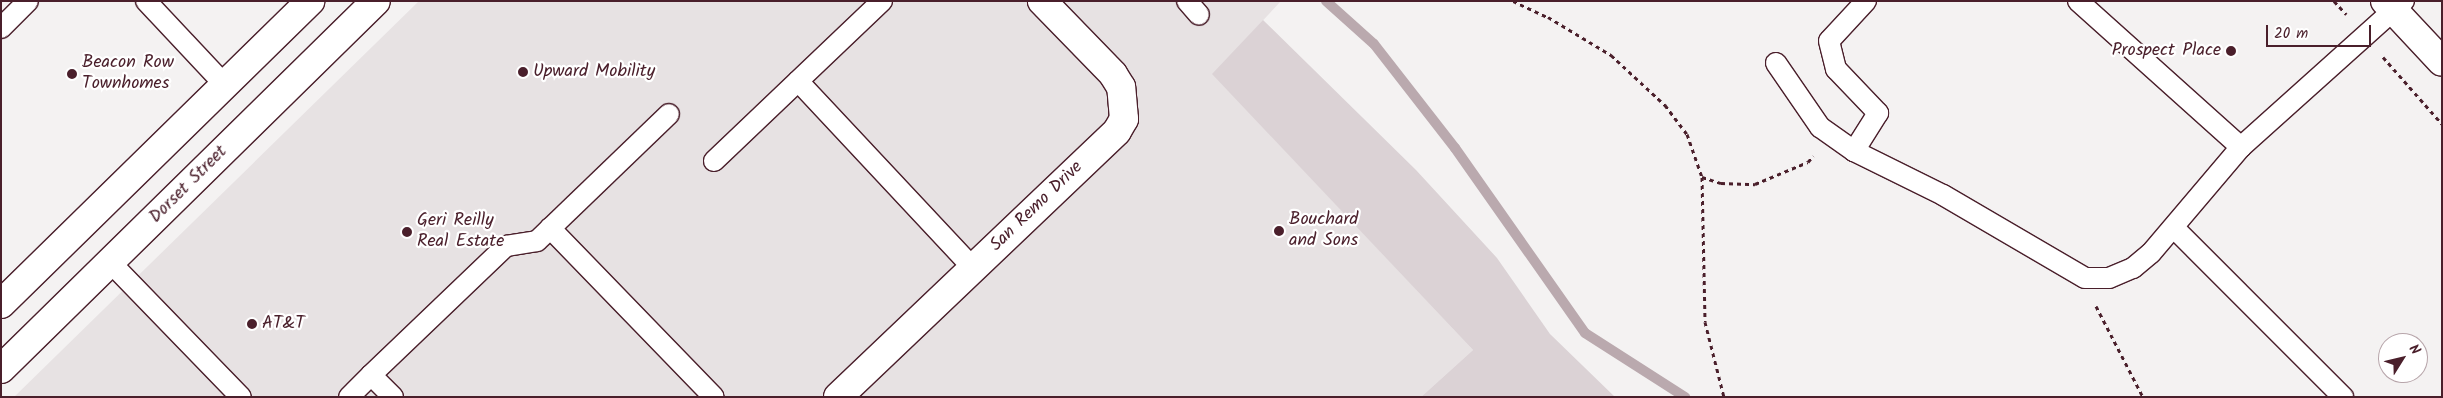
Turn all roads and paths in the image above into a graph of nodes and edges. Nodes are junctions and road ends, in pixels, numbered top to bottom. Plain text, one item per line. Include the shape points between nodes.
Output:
1 (28, 1) edge
2 (146, 1) edge
3 (310, 1) edge
4 (376, 1) edge
5 (882, 1) edge
6 (1042, 1) edge
7 (1513, 1) edge
8 (1866, 1) edge
9 (2078, 1) edge
10 (2334, 1) edge
11 (2394, 4) edge
12 (1, 28) edge
13 (2365, 36) junction
14 (2442, 62) edge
15 (1776, 63) dead end
16 (798, 82) junction
17 (225, 85) junction
18 (669, 114) dead end
19 (2442, 124) edge
20 (1829, 133) junction
21 (2241, 147) junction
22 (1854, 151) junction
23 (714, 161) dead end
24 (1702, 177) junction
25 (550, 228) junction
26 (2175, 229) junction
27 (110, 262) junction
28 (973, 268) junction
29 (2085, 278) junction
30 (1, 304) edge
31 (1, 369) edge
32 (371, 374) junction
33 (240, 397) edge
34 (349, 397) edge
35 (393, 397) edge
36 (714, 397) edge
37 (838, 397) edge
38 (1724, 397) edge
39 (2143, 397) edge
40 (2343, 397) edge

1 - 12 lane
2 - 17 lane
3 - 17 main road
4 - 27 main road, Dorset Street
5 - 16 lane
6 - 28 main road, San Remo Drive via 1113,74 1121,87 1124,119 1117,131
7 - 24 path via 1548,17 1631,71 1687,134
8 - 22 lane via 1829,40 1836,69 1878,114
9 - 21 lane
10 - 13 path
11 - 13 lane
11 - 14 main road
13 - 19 path
13 - 21 lane
15 - 20 lane via 1820,127
16 - 23 lane
16 - 28 lane
17 - 30 main road
18 - 25 lane
20 - 22 lane
20 - 24 path via 1808,162 1754,184 1721,183
21 - 26 lane
22 - 29 lane via 1942,195
24 - 38 path via 1706,322
25 - 32 lane via 537,241 506,246
25 - 36 lane
26 - 29 lane via 2133,268 2109,278
26 - 40 lane
27 - 31 main road, Dorset Street
27 - 33 lane
28 - 37 main road, San Remo Drive
29 - 39 path via 2106,330
32 - 34 lane
32 - 35 lane

